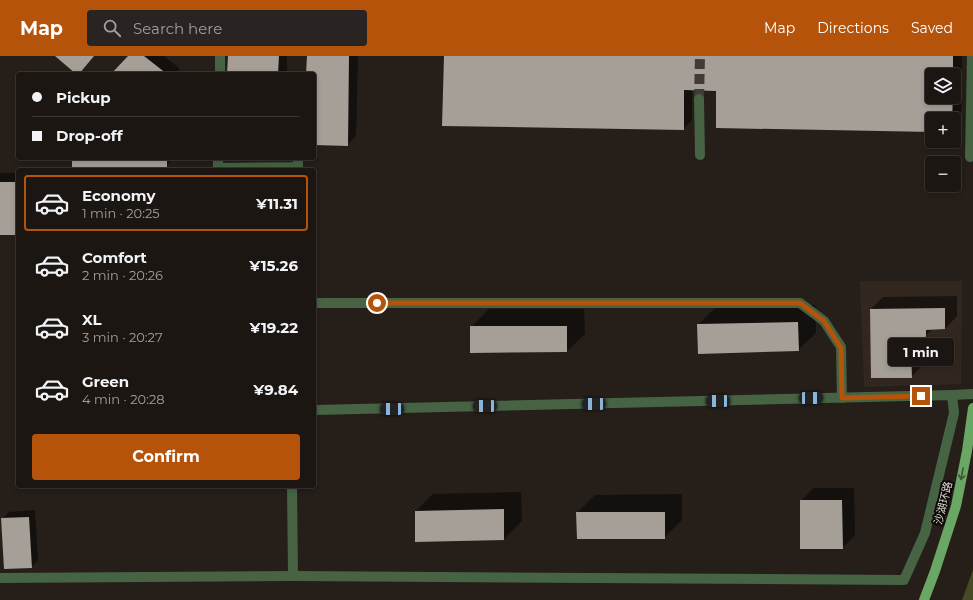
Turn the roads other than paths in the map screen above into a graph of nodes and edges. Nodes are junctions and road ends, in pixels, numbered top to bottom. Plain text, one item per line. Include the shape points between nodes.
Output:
1 (220, 56) edge
2 (972, 56) edge
3 (220, 72) edge
4 (699, 99) tunnel mouth
5 (700, 155) dead end
6 (970, 157) dead end
7 (298, 160) edge
8 (218, 168) edge
9 (316, 303) edge
10 (973, 394) edge
11 (952, 395) junction
12 (842, 398) junction
13 (973, 408) edge
14 (316, 410) edge
15 (292, 488) edge
16 (293, 576) junction
17 (0, 578) edge
18 (924, 600) edge

1 - 3 street
2 - 6 street
4 - 5 street
7 - 8 street via 298,167
9 - 12 street via 800,303 824,321 841,348
10 - 11 street
11 - 12 street
11 - 16 street via 954,413 925,533 904,580
12 - 14 street
13 -> 18 main road, 沙湖环路 via 956,506
15 - 16 street
16 - 17 street

